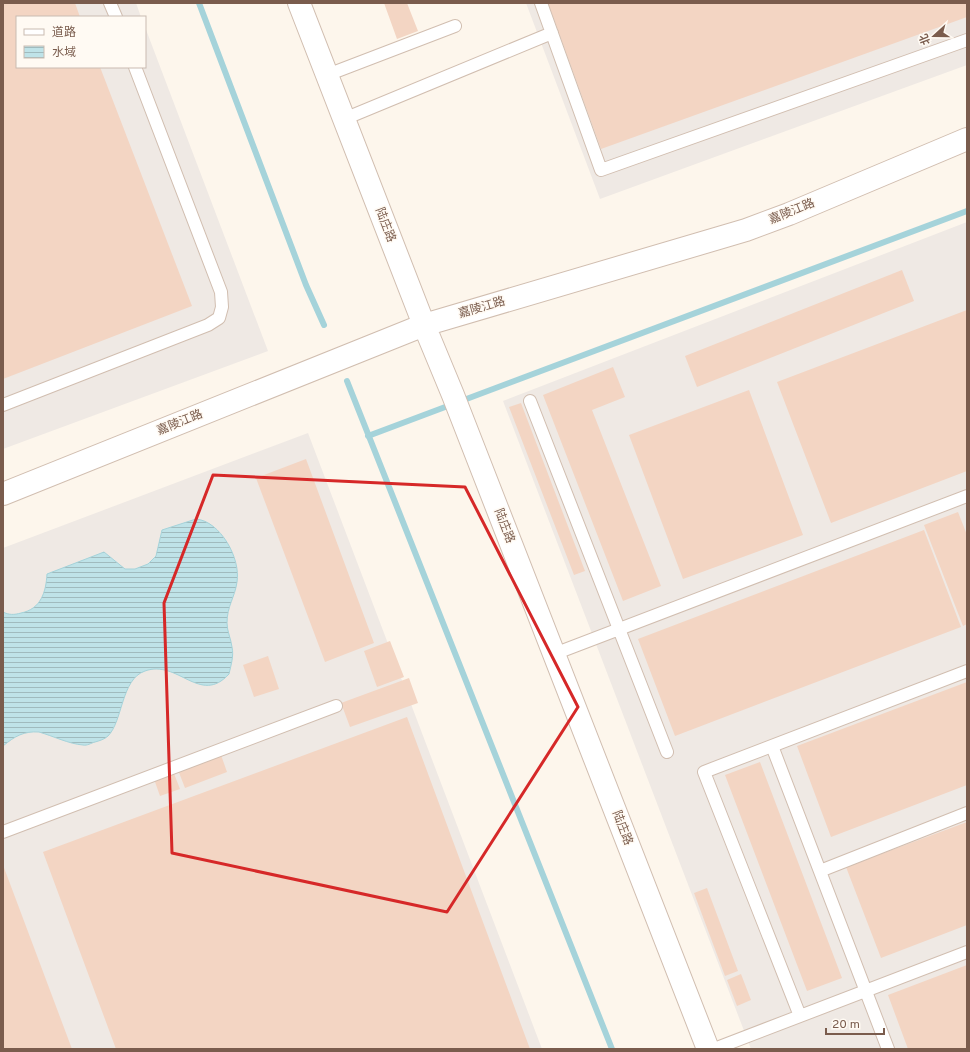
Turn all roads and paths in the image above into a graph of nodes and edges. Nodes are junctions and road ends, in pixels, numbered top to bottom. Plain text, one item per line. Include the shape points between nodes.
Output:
1 (110, 3) edge
2 (299, 3) edge
3 (541, 3) edge
4 (116, 16) edge
5 (455, 26) dead end
6 (552, 33) junction
7 (967, 40) edge
8 (135, 68) edge
9 (327, 75) junction
10 (344, 119) junction
11 (967, 138) edge
12 (424, 325) junction
13 (530, 401) dead end
14 (3, 405) edge
15 (3, 494) edge
16 (967, 496) edge
17 (619, 629) junction
18 (554, 654) junction
19 (967, 671) edge
20 (336, 706) dead end
21 (772, 746) junction
22 (667, 752) dead end
23 (967, 813) edge
24 (3, 832) edge
25 (820, 871) junction
26 (967, 952) edge
27 (866, 991) junction
28 (800, 1016) junction
29 (708, 1049) edge
30 (714, 1049) edge
31 (888, 1049) edge

1 - 4 lane
2 - 9 street, 陆庄路
3 - 6 lane
5 - 9 lane
6 - 7 lane via 601,170
6 - 10 lane
8 - 14 lane via 221,292 222,306 219,318 208,325
9 - 10 street, 陆庄路
10 - 12 street, 陆庄路
11 - 12 street, 嘉陵江路 via 746,230
12 - 15 street, 嘉陵江路
12 - 18 street, 陆庄路
13 - 17 lane
16 - 17 lane
17 - 18 lane
17 - 22 lane
18 - 29 street, 陆庄路
19 - 21 lane
20 - 24 lane
21 - 25 lane
21 - 28 lane via 704,772
23 - 25 lane
25 - 27 lane
26 - 27 lane
27 - 28 lane
27 - 31 lane
28 - 30 lane

